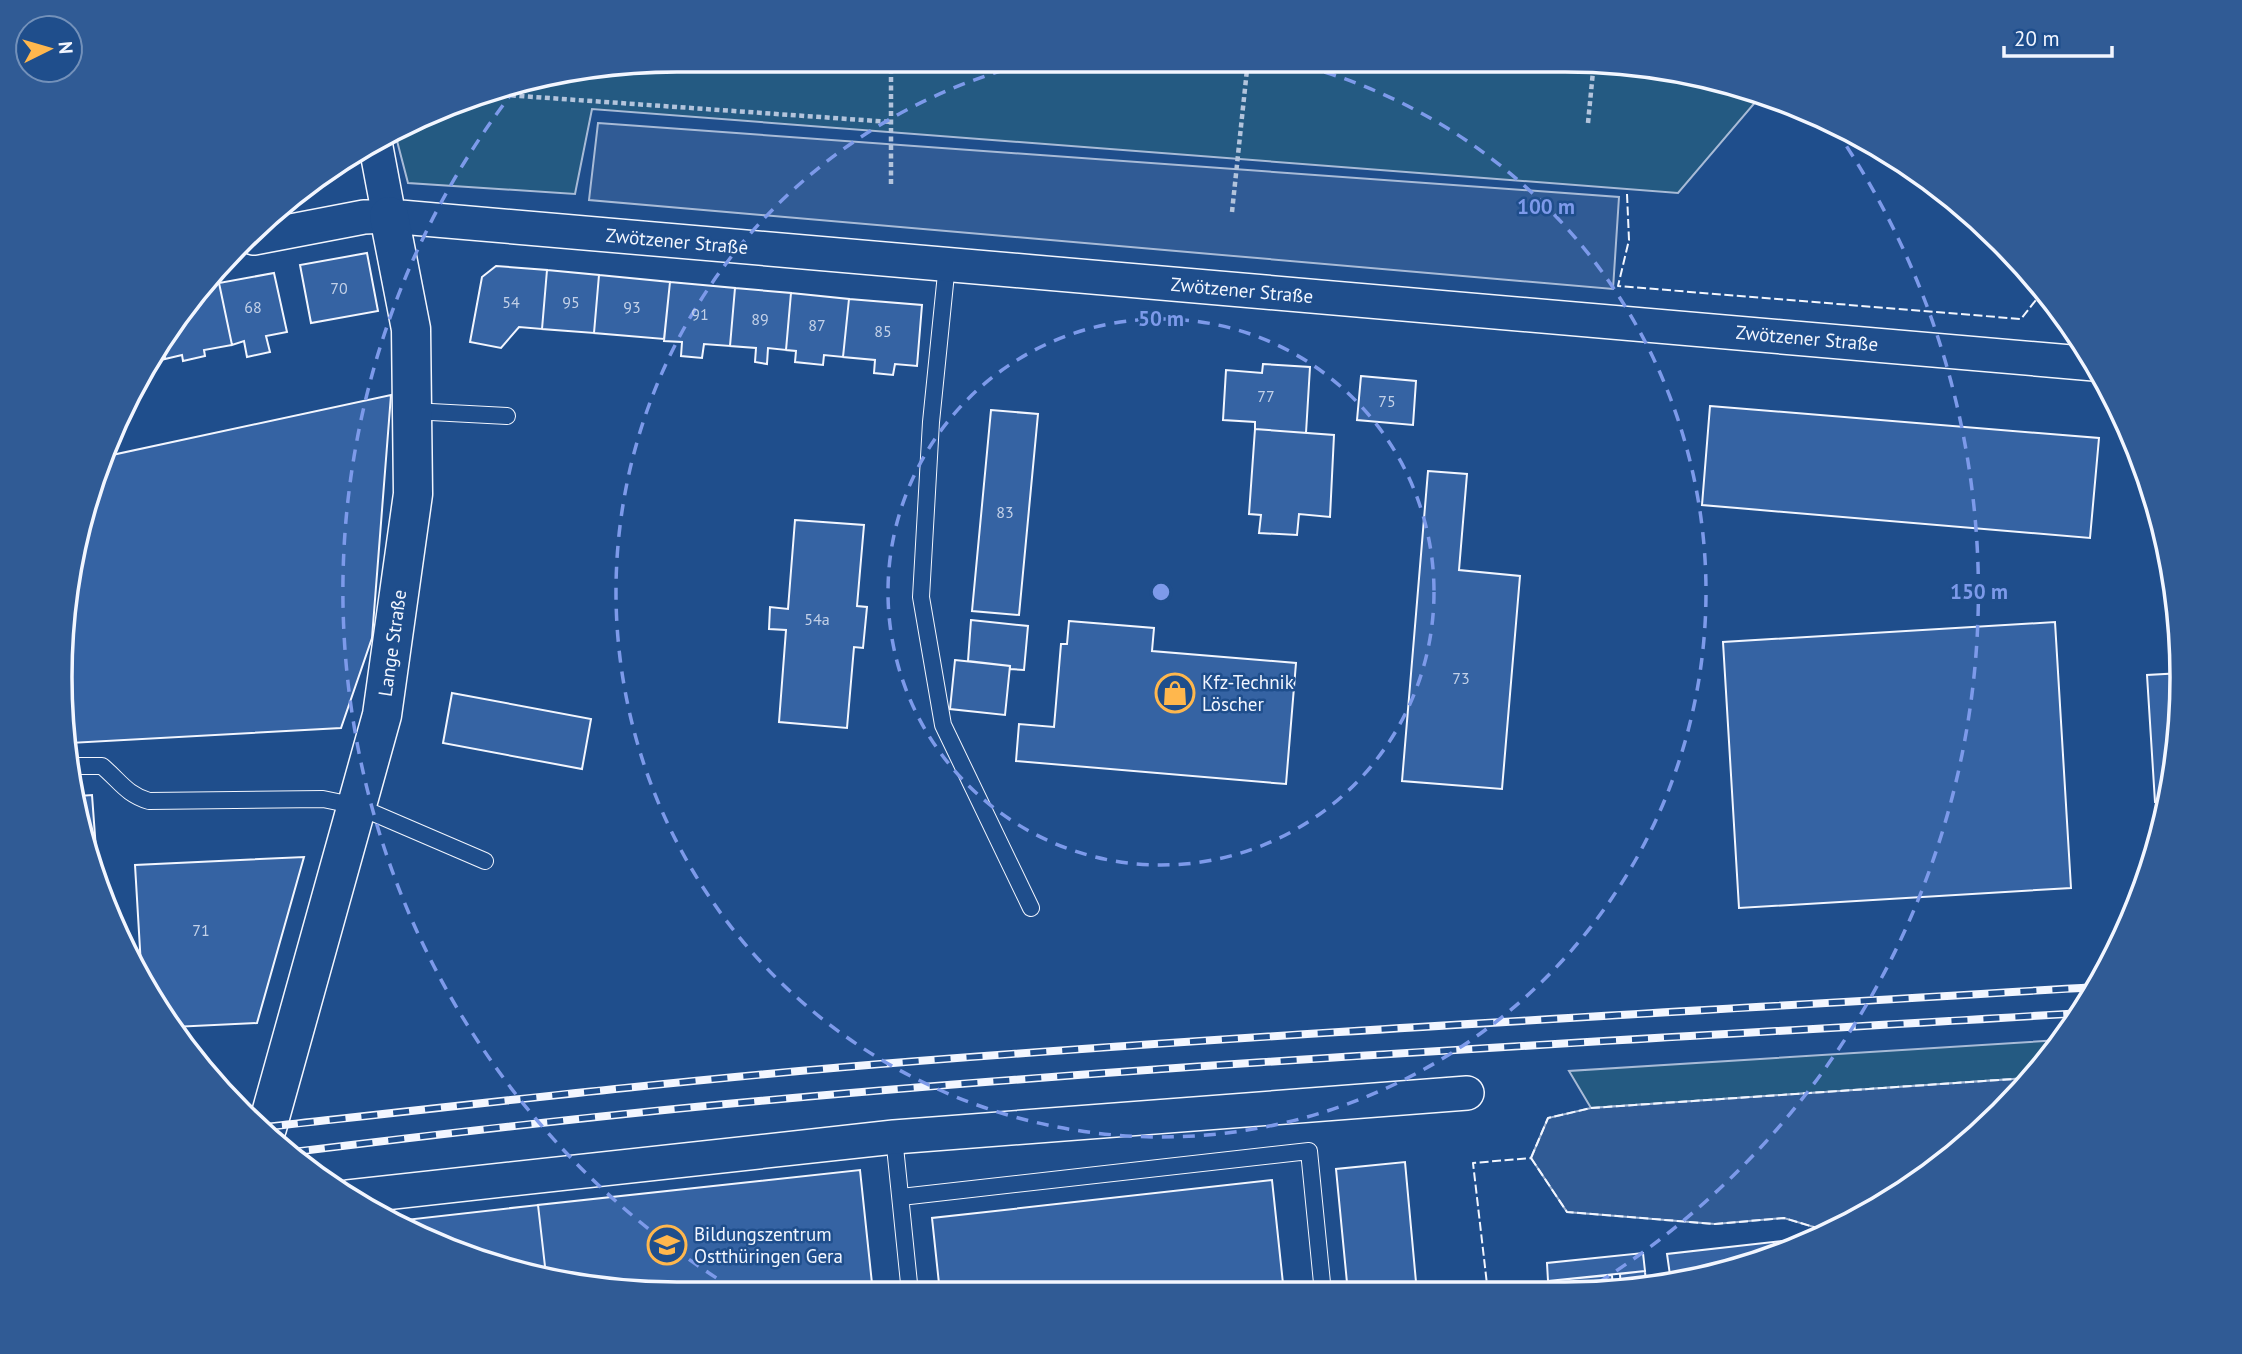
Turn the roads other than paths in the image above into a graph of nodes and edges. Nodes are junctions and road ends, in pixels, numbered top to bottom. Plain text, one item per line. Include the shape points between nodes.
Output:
1 (377, 151) edge
2 (389, 216) junction
3 (263, 236) edge
4 (947, 264) junction
5 (2082, 363) edge
6 (412, 411) junction
7 (506, 416) dead end
8 (79, 766) edge
9 (357, 806) junction
10 (485, 861) dead end
11 (1031, 908) dead end
12 (1467, 1093) dead end
13 (268, 1123) edge
14 (894, 1138) junction
15 (366, 1196) edge
16 (901, 1197) junction
17 (909, 1282) edge
18 (1323, 1282) edge

1 - 2 street, Lange Straße
2 - 3 street, Zwötzener Straße
2 - 4 street, Zwötzener Straße
2 - 6 street, Lange Straße via 411,329
4 - 5 street, Zwötzener Straße
4 - 11 lane via 931,422 921,597 943,726
6 - 7 lane
6 - 9 street, Lange Straße via 413,494 382,715
8 - 9 lane via 103,766 126,790 149,801 323,799
9 - 10 lane
9 - 13 street, Lange Straße
12 - 14 street
14 - 15 street
14 - 16 lane
16 - 17 lane
16 - 18 lane via 1309,1151

